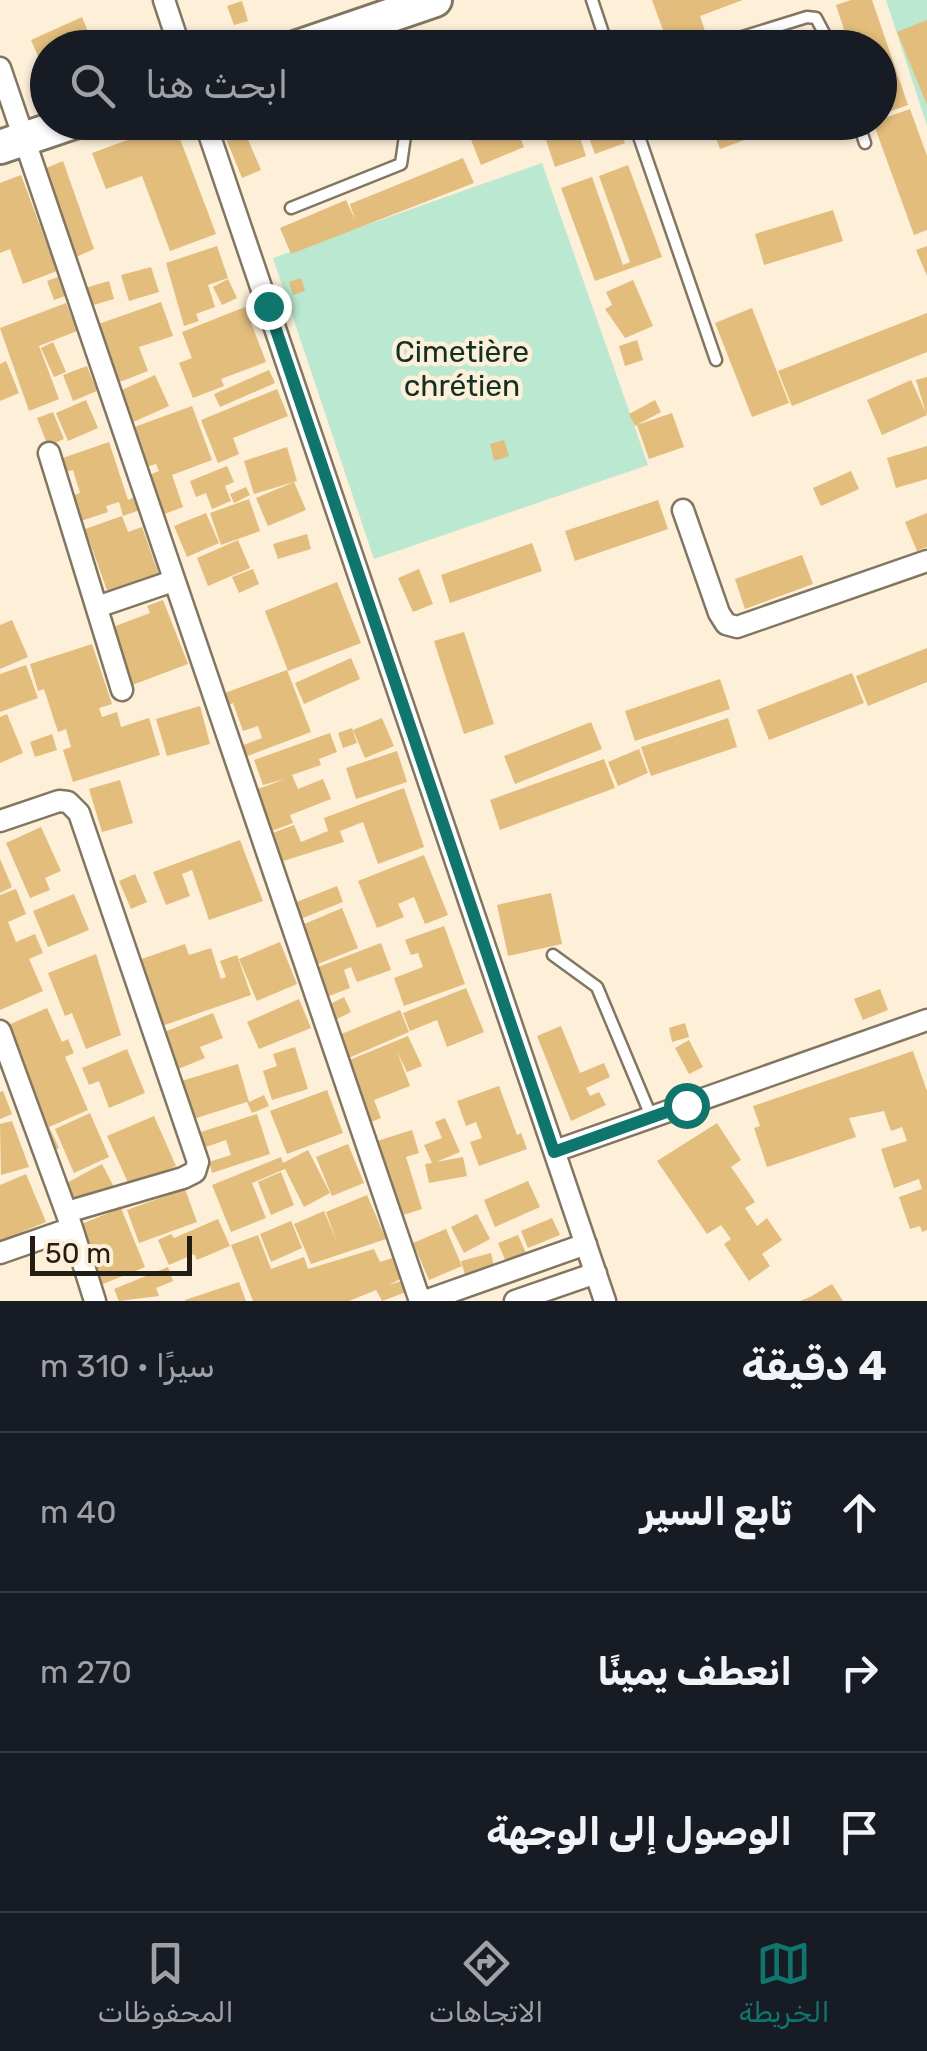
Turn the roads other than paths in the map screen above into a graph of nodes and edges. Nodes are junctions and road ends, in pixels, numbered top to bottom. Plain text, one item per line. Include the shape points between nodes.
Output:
1 (164, 0) edge
2 (435, 0) edge
3 (592, 0) edge
4 (174, 30) edge
5 (382, 30) edge
6 (602, 30) edge
7 (764, 30) edge
8 (822, 30) edge
9 (0, 68) edge
10 (211, 140) edge
11 (404, 140) edge
12 (640, 140) edge
13 (864, 140) edge
14 (13, 143) edge
15 (865, 144) dead end
16 (291, 208) dead end
17 (716, 360) dead end
18 (49, 453) dead end
19 (683, 510) dead end
20 (927, 561) edge
21 (173, 581) junction
22 (97, 607) junction
23 (122, 690) dead end
24 (0, 820) edge
25 (552, 955) dead end
26 (927, 1020) edge
27 (0, 1032) edge
28 (651, 1117) junction
29 (554, 1152) junction
30 (69, 1220) junction
31 (586, 1244) junction
32 (0, 1253) edge
33 (596, 1273) junction
34 (96, 1301) edge
35 (422, 1301) edge
36 (515, 1301) edge
37 (605, 1301) edge

1 - 4 street
2 - 5 main road
3 - 6 lane
7 - 8 lane via 806,17 816,18
9 - 14 street
10 - 29 street
11 - 16 lane via 401,164
12 - 17 lane
13 - 15 lane
14 - 21 street
18 - 22 street
19 - 20 street via 718,613 736,627
21 - 22 street
21 - 35 street
22 - 23 street
24 - 30 street via 59,801 78,813 198,1162 182,1178
25 - 28 lane via 597,987
26 - 28 street
27 - 30 street
28 - 29 street
29 - 31 street
30 - 32 street
30 - 34 street
31 - 33 street
31 - 35 street
33 - 36 street
33 - 37 street

